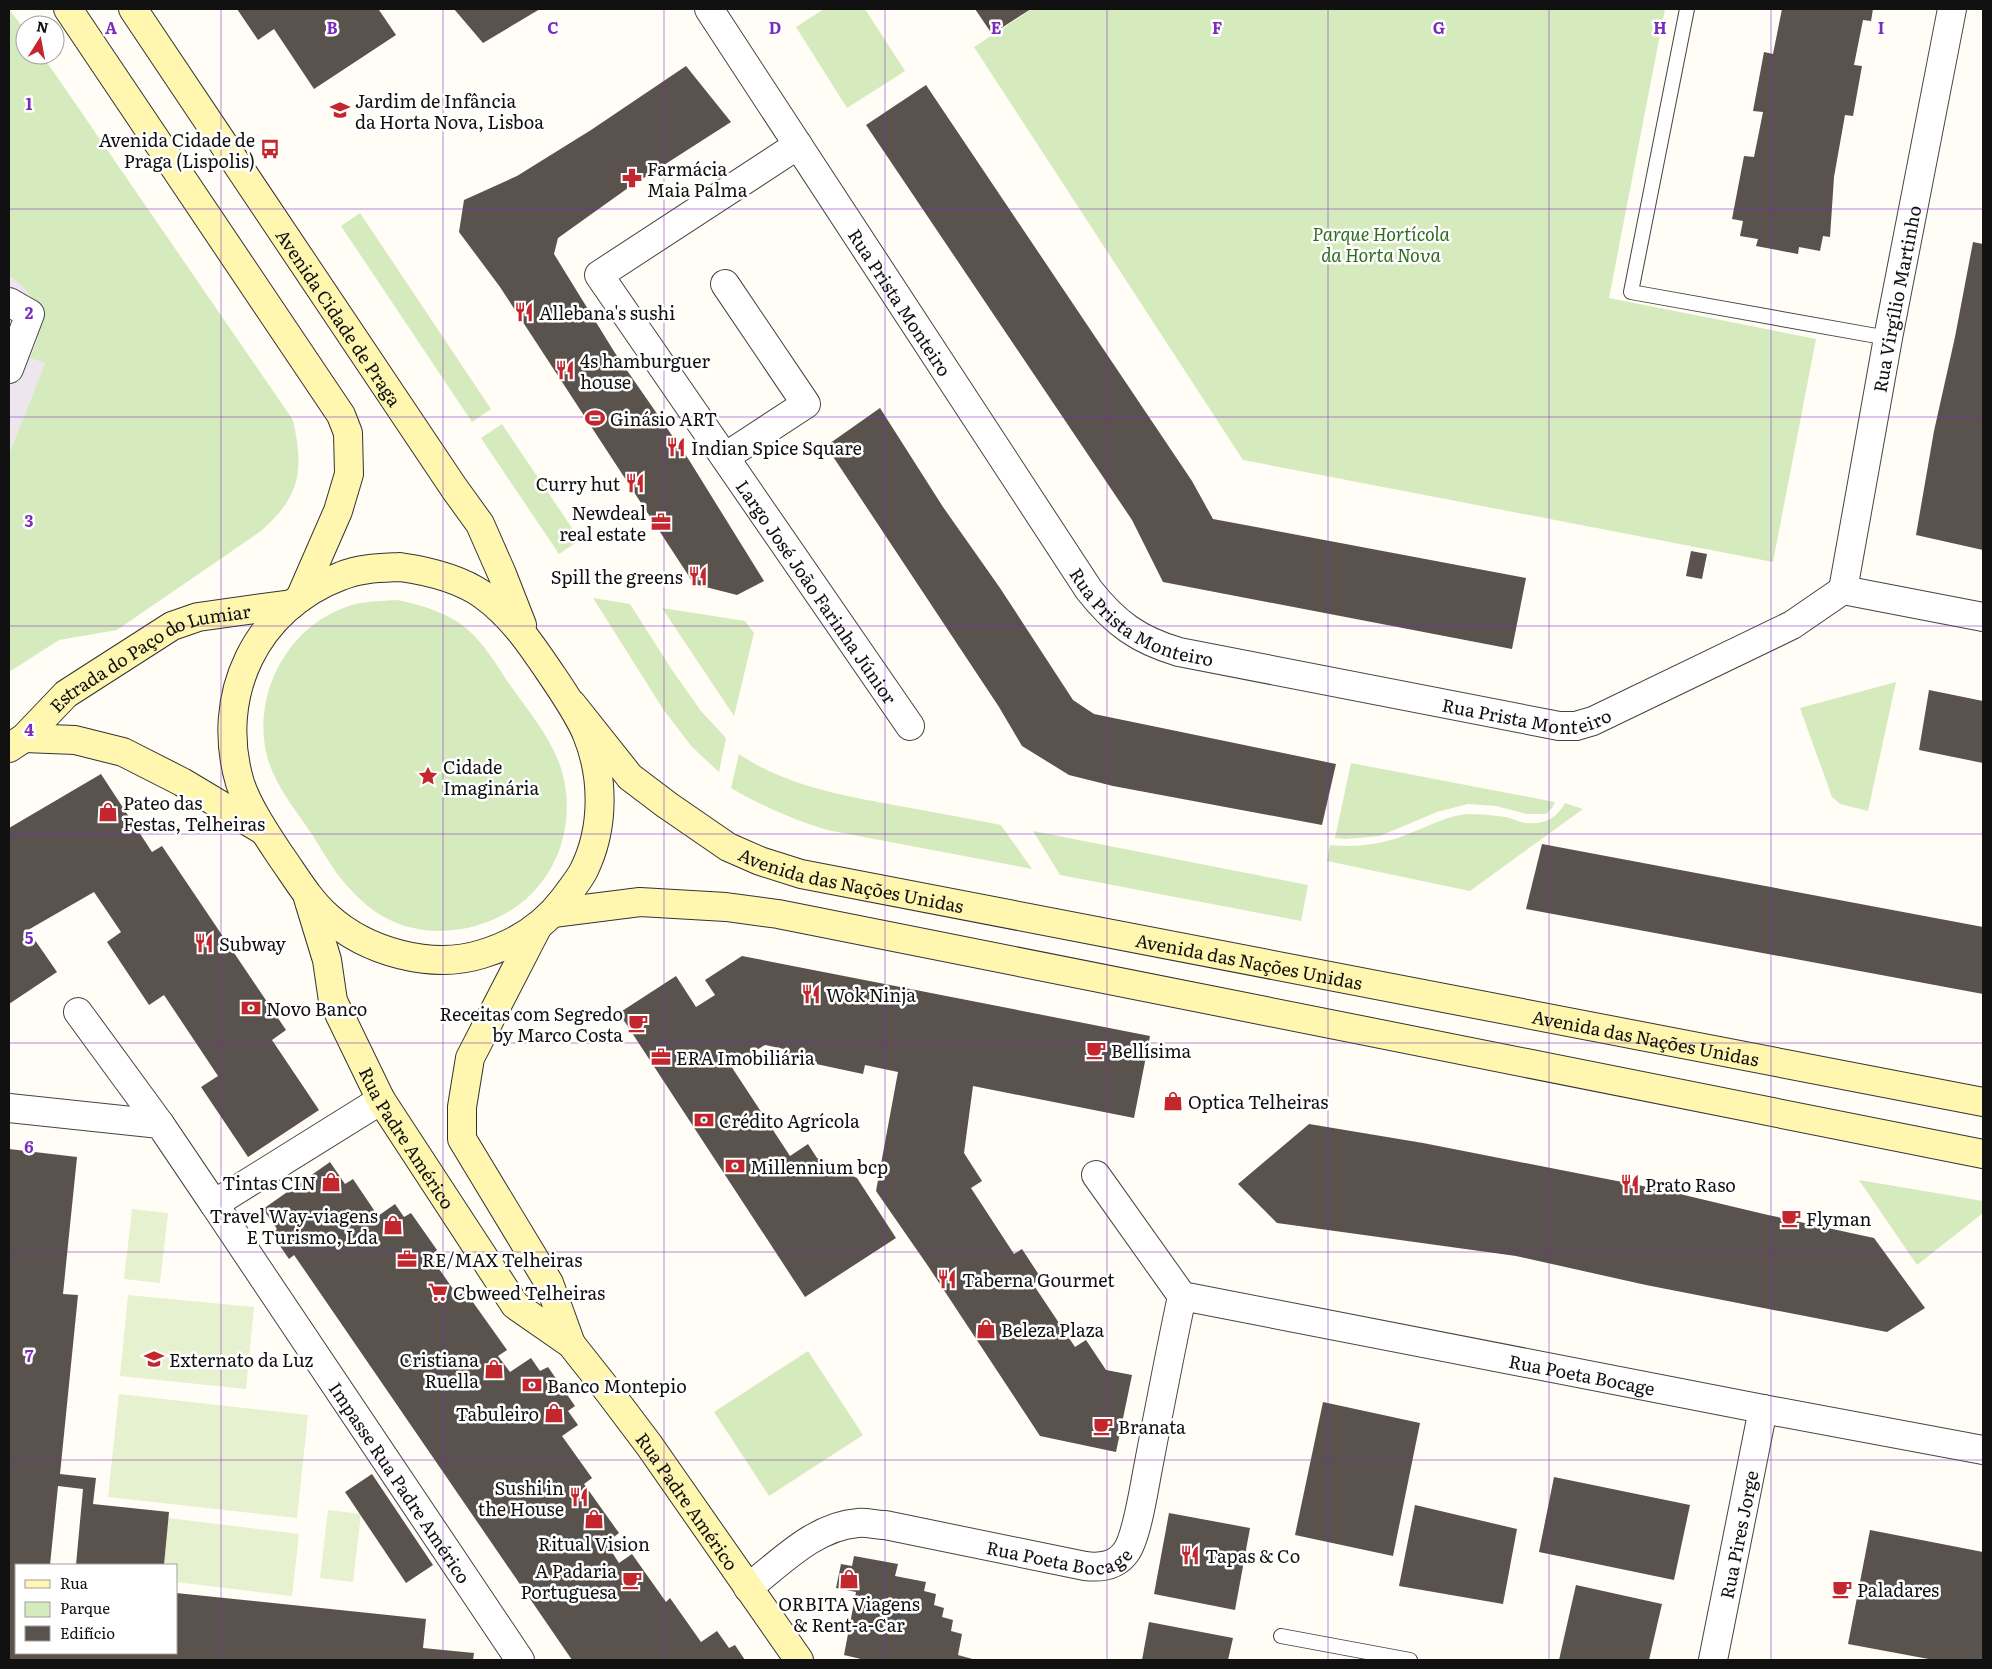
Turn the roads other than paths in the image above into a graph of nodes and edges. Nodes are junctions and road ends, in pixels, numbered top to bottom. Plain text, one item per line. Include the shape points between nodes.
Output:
1 (68, 9) edge
2 (133, 9) edge
3 (709, 9) edge
4 (1687, 9) edge
5 (1952, 9) edge
6 (798, 145) junction
7 (724, 284) dead end
8 (20, 308) edge
9 (1888, 338) junction
10 (9, 369) edge
11 (725, 457) junction
12 (1843, 590) junction
13 (296, 601) junction
14 (1983, 617) edge
15 (526, 636) junction
16 (572, 704) junction
17 (910, 726) dead end
18 (16, 743) edge
19 (264, 831) junction
20 (307, 894) junction
21 (546, 919) junction
22 (78, 1012) dead end
23 (381, 1100) junction
24 (1983, 1102) edge
25 (9, 1108) edge
26 (160, 1124) junction
27 (1983, 1154) edge
28 (1096, 1175) dead end
29 (214, 1204) junction
30 (1182, 1296) junction
31 (571, 1344) junction
32 (1763, 1409) junction
33 (1983, 1450) edge
34 (748, 1588) junction
35 (1281, 1636) dead end
36 (520, 1660) edge
37 (799, 1660) edge
38 (1410, 1660) edge
39 (1713, 1660) edge

1 - 13 main road via 341,415 348,433 349,474 338,510
2 - 15 main road, Avenida Cidade de Praga via 480,524
3 - 6 street, Rua Prista Monteiro
4 - 9 lane via 1630,292
5 - 9 street, Rua Virgílio Martinho
6 - 11 street, Largo José João Farinha Júnior via 599,275
6 - 12 street, Rua Prista Monteiro via 1089,590 1114,619 1161,647 1559,726 1576,726 1593,721 1792,625
7 - 11 street via 806,404
8 - 10 street
9 - 12 street, Rua Virgílio Martinho
11 - 17 street, Largo José João Farinha Júnior
12 - 14 street
13 - 15 main road via 344,575 400,566 449,579 482,594
13 - 18 main road, Estrada do Paço do Lumiar via 198,617 172,626 66,694
13 - 19 main road via 273,620 259,639 247,660 236,692 233,723 241,784
15 - 16 main road
16 - 21 main road via 596,764 600,793 598,824 593,849 583,873
16 - 24 main road, Avenida das Nações Unidas via 630,777 667,805 728,847 801,874
18 - 19 main road, Estrada do Paço do Lumiar via 74,740 123,752 182,782
19 - 20 main road
20 - 21 main road via 350,934 380,948 436,959 467,959 507,946
20 - 23 main road, Rua Padre Américo via 327,960 334,1001
21 - 27 main road via 640,902 778,914
21 - 31 main road, Rua Padre Américo via 470,1058 462,1107 462,1139 549,1282
22 - 26 street, Impasse Rua Padre Américo
23 - 29 street
23 - 31 main road, Rua Padre Américo via 515,1305
25 - 26 street
26 - 29 street, Impasse Rua Padre Américo
28 - 30 street
29 - 36 street, Impasse Rua Padre Américo
30 - 32 street, Rua Poeta Bocage
30 - 34 street, Rua Poeta Bocage via 1131,1543 1116,1562 1106,1566 1085,1566 858,1523 828,1530 801,1546
31 - 34 main road, Rua Padre Américo via 649,1445
32 - 33 street, Rua Poeta Bocage
32 - 39 street, Rua Pires Jorge
34 - 37 main road, Rua Padre Américo
35 - 38 lane

